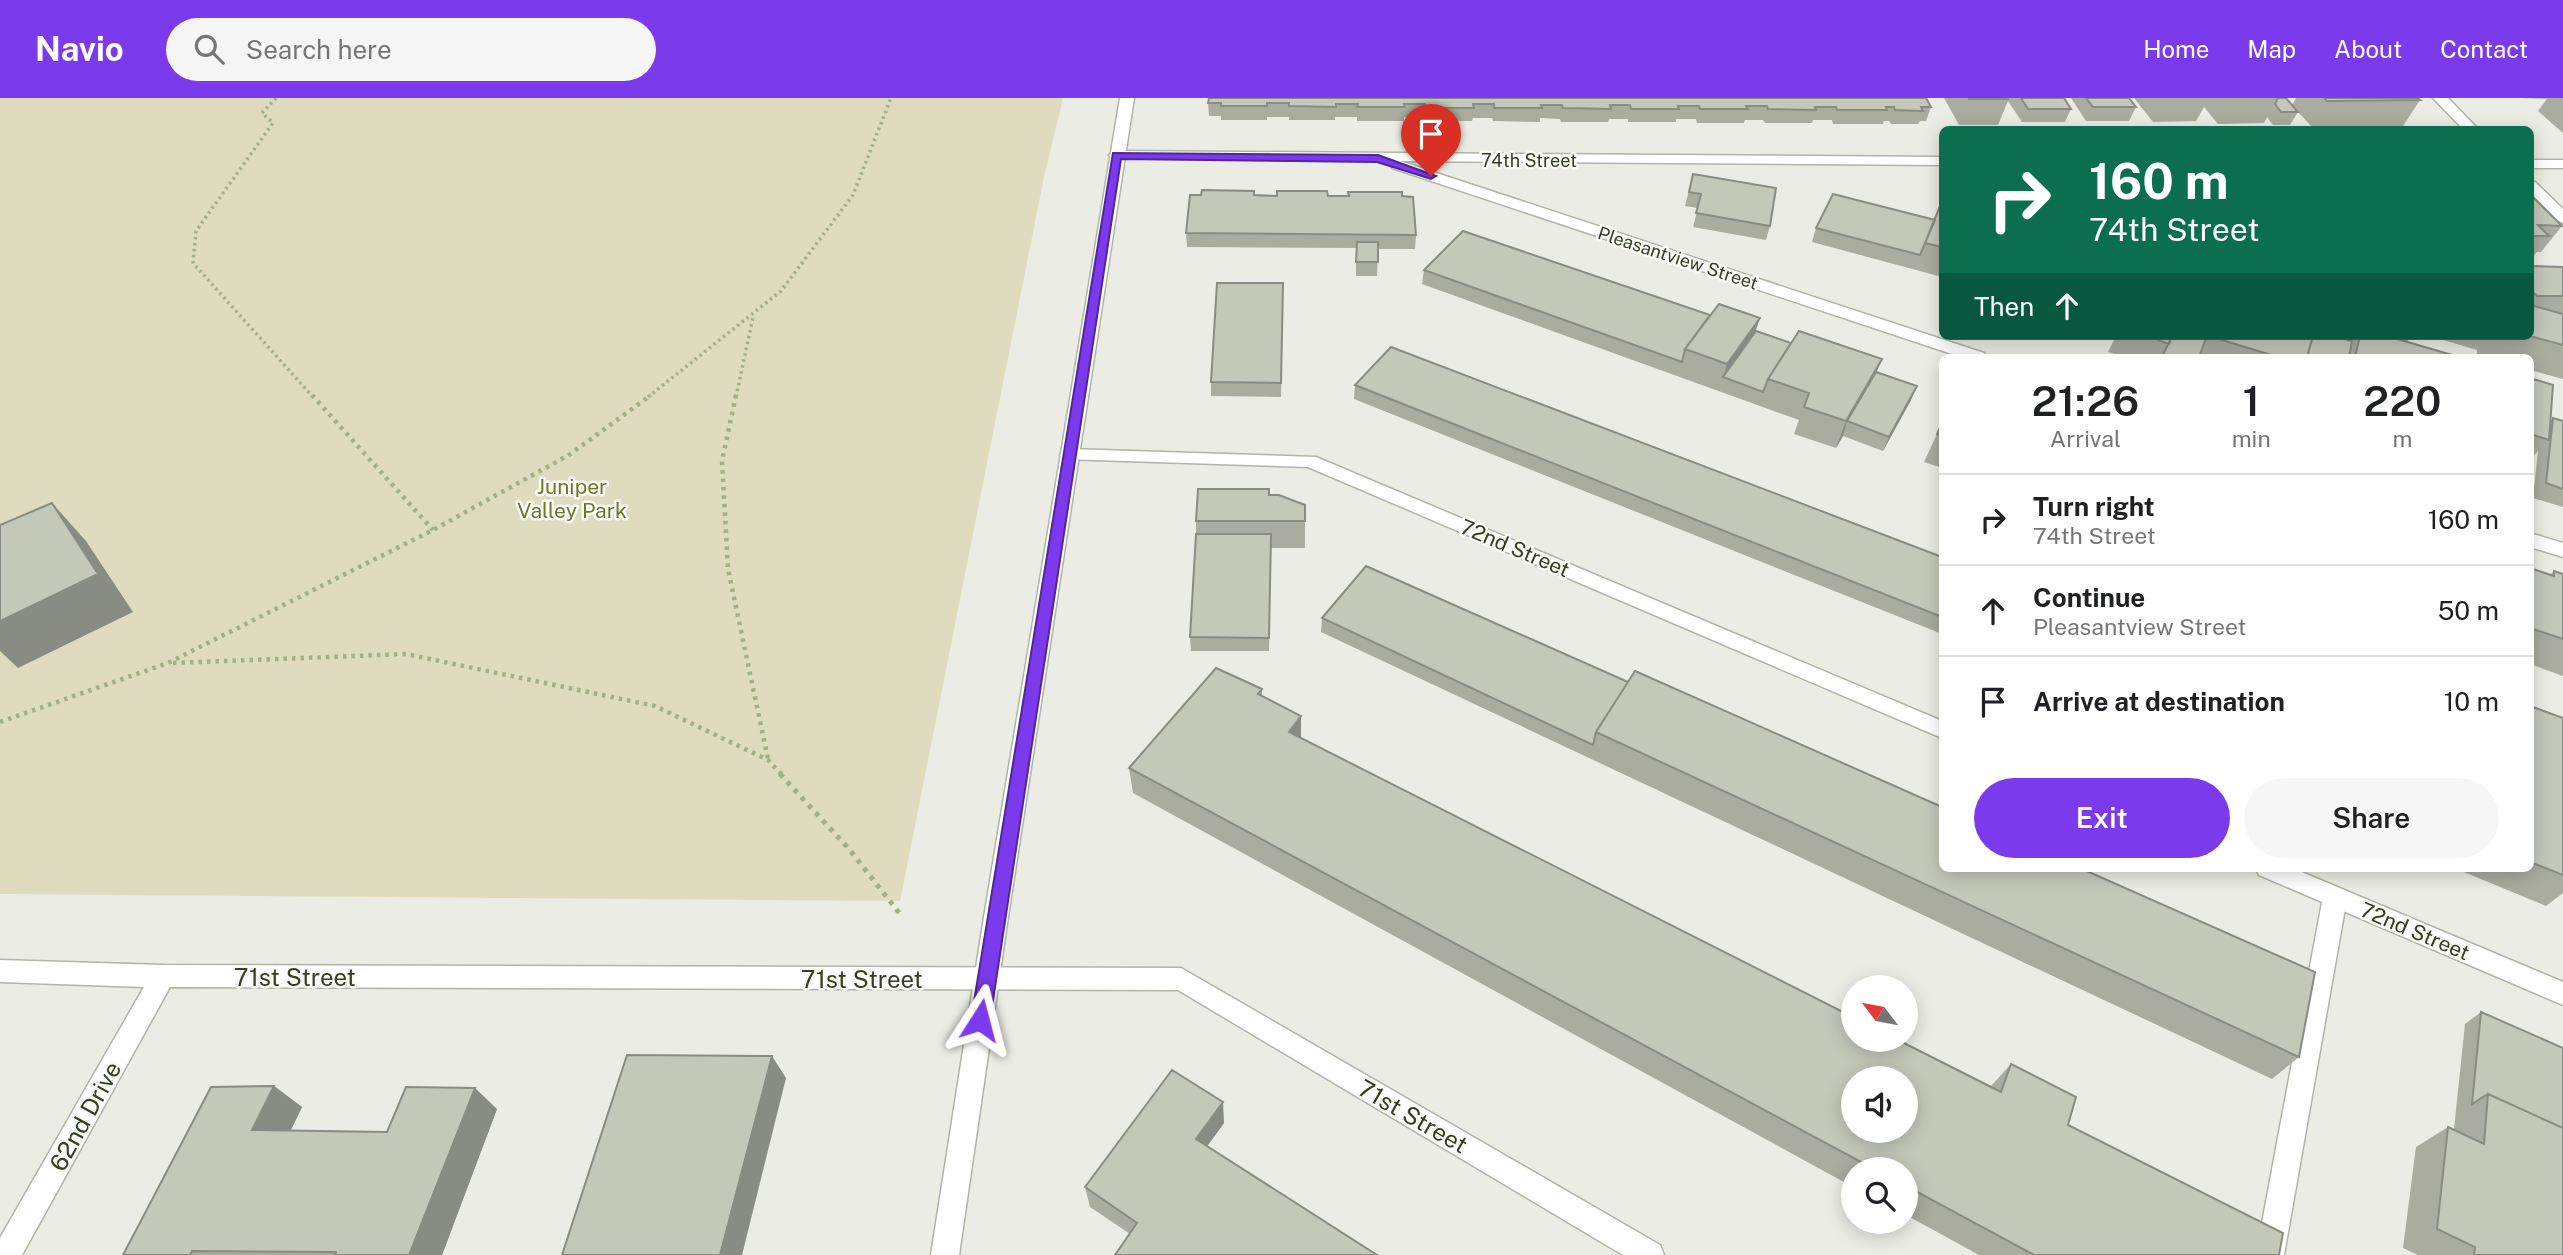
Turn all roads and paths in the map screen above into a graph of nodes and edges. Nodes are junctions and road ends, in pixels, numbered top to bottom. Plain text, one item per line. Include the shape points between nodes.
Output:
1 (276, 98) edge
2 (891, 98) edge
3 (1127, 98) edge
4 (2440, 98) edge
5 (2468, 126) edge
6 (1116, 155) junction
7 (1378, 159) junction
8 (1939, 162) edge
9 (2534, 164) edge
10 (2563, 164) edge
11 (2534, 189) edge
12 (2563, 218) edge
13 (754, 315) junction
14 (1969, 354) edge
15 (1069, 455) junction
16 (433, 530) junction
17 (2534, 541) edge
18 (2563, 550) edge
19 (168, 663) junction
20 (0, 722) edge
21 (1939, 729) edge
22 (768, 760) junction
23 (2276, 872) edge
24 (2335, 897) junction
25 (900, 914) dead end
26 (0, 971) edge
27 (163, 976) junction
28 (986, 980) junction
29 (2563, 994) edge
30 (6, 1255) edge
31 (945, 1255) edge
32 (1650, 1255) edge
33 (2270, 1255) edge

1 - 16 path via 262,113 273,123 196,231 193,263
2 - 13 path via 853,195 781,291
3 - 6 street
4 - 5 street
6 - 7 street, 74th Street
6 - 15 street
7 - 8 street, 74th Street
7 - 14 street, Pleasantview Street
9 - 10 street
11 - 12 street
13 - 16 path via 569,455
13 - 22 path via 722,461 727,569
15 - 21 street, 72nd Street via 1310,461
15 - 28 street
16 - 19 path
17 - 18 street
19 - 20 path
19 - 22 path via 406,654 655,706
22 - 25 path via 849,849
23 - 24 street, 72nd Street
24 - 29 street, 72nd Street
24 - 33 street
26 - 27 street, 71st Street
27 - 28 street, 71st Street
27 - 30 street, 62nd Drive
28 - 31 street
28 - 32 street, 71st Street via 1181,979

